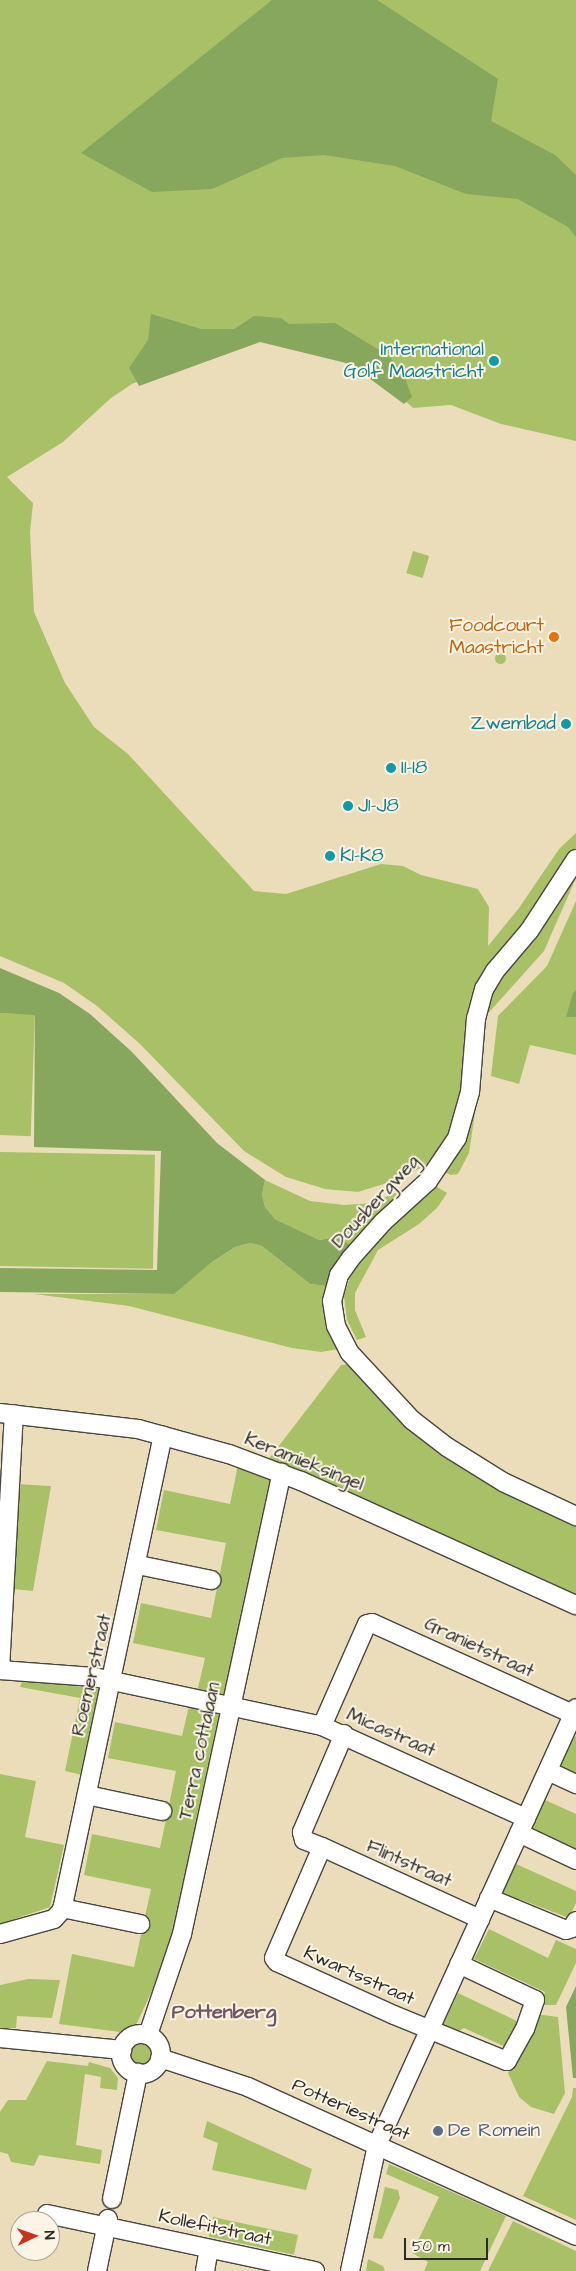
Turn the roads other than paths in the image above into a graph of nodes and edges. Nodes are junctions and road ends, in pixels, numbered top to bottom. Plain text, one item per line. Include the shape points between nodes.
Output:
1 (576, 859) edge
2 (7, 1414) edge
3 (164, 1436) junction
4 (282, 1473) junction
5 (576, 1516) edge
6 (138, 1565) junction
7 (211, 1580) dead end
8 (576, 1605) edge
9 (0, 1670) edge
10 (112, 1682) junction
11 (231, 1706) junction
12 (575, 1711) edge
13 (322, 1726) junction
14 (344, 1734) junction
15 (548, 1771) junction
16 (576, 1784) edge
17 (87, 1795) junction
18 (162, 1811) dead end
19 (522, 1825) junction
20 (322, 1848) junction
21 (576, 1860) edge
22 (489, 1898) junction
23 (62, 1908) junction
24 (480, 1919) junction
25 (576, 1921) edge
26 (140, 1924) dead end
27 (0, 1934) edge
28 (459, 1964) junction
29 (428, 2030) junction
30 (148, 2035) junction
31 (0, 2038) edge
32 (122, 2050) junction
33 (160, 2058) junction
34 (138, 2073) junction
35 (377, 2145) junction
36 (112, 2199) dead end
37 (60, 2216) edge
38 (107, 2223) junction
39 (576, 2236) edge
40 (209, 2249) junction
41 (97, 2271) edge
42 (205, 2271) edge
43 (315, 2271) edge
44 (350, 2271) edge

1 - 5 street, Dousbergweg via 530,931 495,971 484,989 476,1018 470,1092 456,1138 428,1181 383,1222 351,1258 339,1275 332,1301 336,1326 350,1354 412,1420 447,1447 503,1482
2 - 3 street, Keramieksingel via 100,1423
2 - 9 street
3 - 4 street, Keramieksingel
3 - 6 street, Roemerstraat
4 - 8 street, Keramieksingel
4 - 11 street, Terra cottalaan
6 - 7 street
6 - 10 street, Roemerstraat
9 - 10 street, Micastraat via 73,1674
10 - 11 street, Micastraat
10 - 17 street, Roemerstraat
11 - 13 street, Micastraat
11 - 30 street, Terra cottalaan via 182,1934
12 - 13 street, Granietstraat via 372,1622 367,1624
12 - 15 street
13 - 14 street, Micastraat
14 - 19 street, Micastraat
14 - 20 street, Flintstraat via 302,1832 304,1840
15 - 16 street
15 - 19 street
17 - 18 street
17 - 23 street, Roemerstraat
19 - 21 street, Micastraat
19 - 22 street
20 - 24 street, Flintstraat
20 - 29 street, Kwartsstraat via 274,1958 276,1962
22 - 24 street
22 - 25 street via 566,1930 572,1928
23 - 26 street
23 - 27 street via 54,1919
24 - 28 street
28 - 29 street
28 - 29 street, Kwartsstraat via 535,2000 525,2029 510,2059 503,2062
29 - 35 street
30 - 32 street via 132,2036
30 - 33 street via 158,2044
31 - 32 street
32 - 34 street via 124,2064
33 - 34 street via 152,2070
33 - 35 street, Potteriestraat via 228,2079
34 - 36 street
35 - 39 street, Potteriestraat
35 - 44 street
37 - 38 street, Kollefitstraat
38 - 40 street, Kollefitstraat
38 - 41 street
40 - 42 street
40 - 43 street, Kollefitstraat

